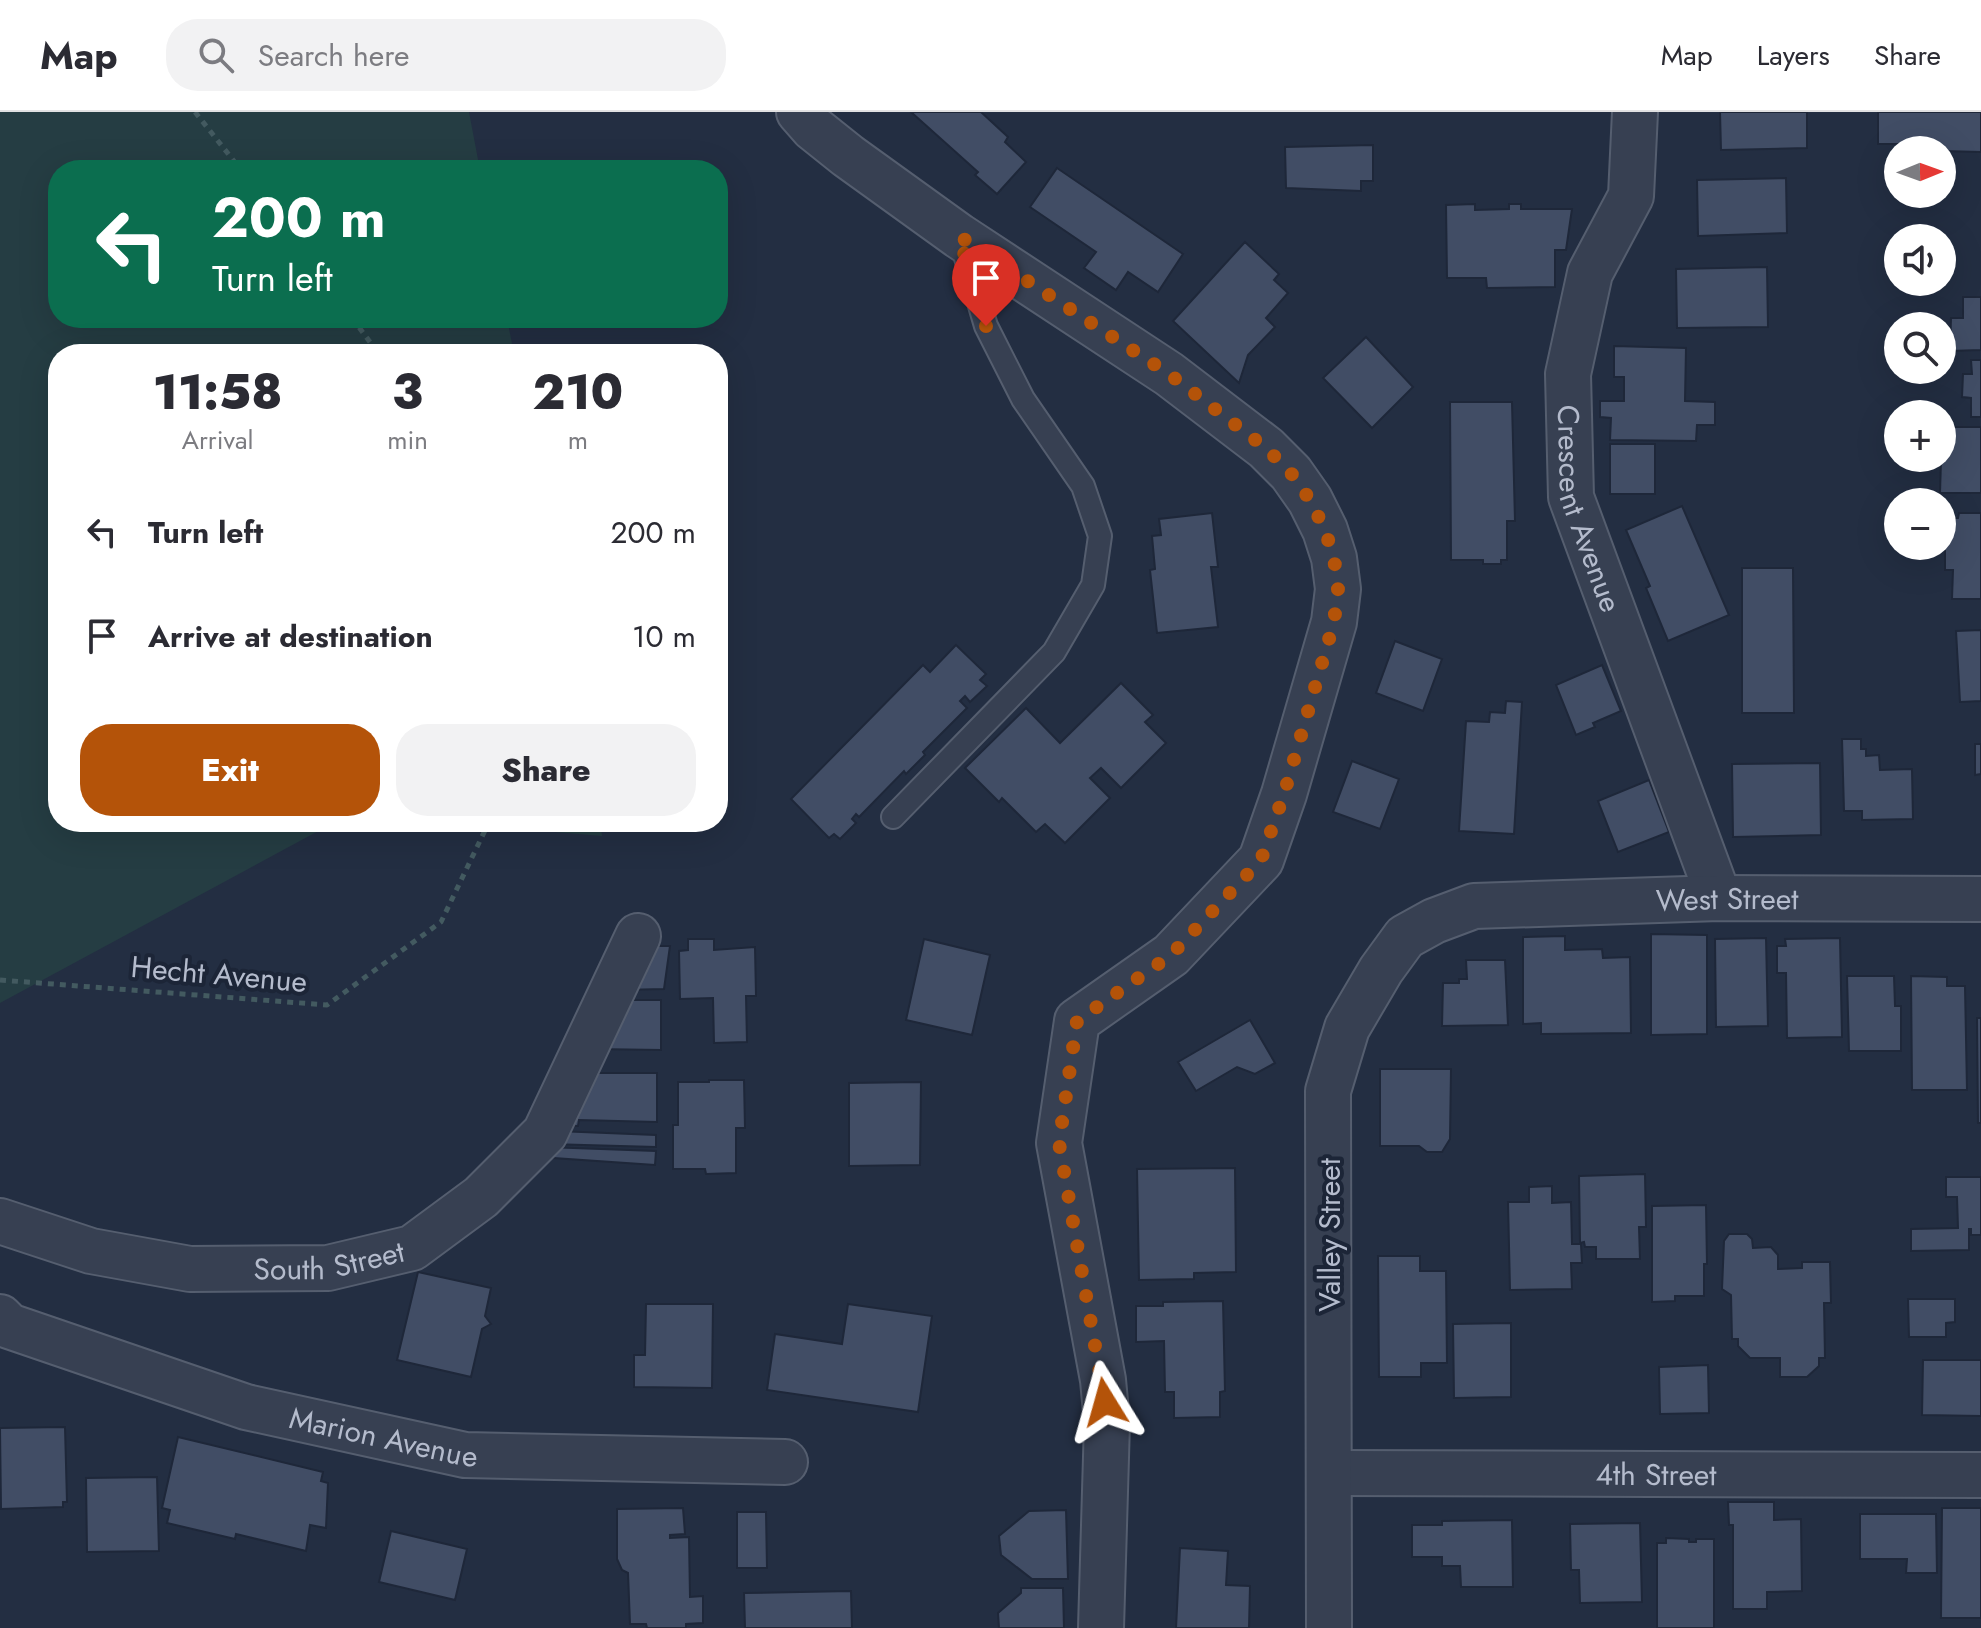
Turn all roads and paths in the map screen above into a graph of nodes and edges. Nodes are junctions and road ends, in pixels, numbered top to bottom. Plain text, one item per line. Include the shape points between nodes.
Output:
1 (195, 112) edge
2 (799, 112) edge
3 (1635, 112) edge
4 (233, 160) edge
5 (959, 236) junction
6 (893, 817) dead end
7 (484, 832) edge
8 (1719, 898) junction
9 (1981, 899) edge
10 (1474, 906) joint
11 (638, 936) dead end
12 (0, 980) edge
13 (0, 1221) edge
14 (0, 1317) edge
15 (785, 1462) dead end
16 (1330, 1473) junction
17 (1981, 1475) edge
18 (1101, 1628) edge
19 (1329, 1628) edge

1 - 4 path
2 - 5 street via 848,156
3 - 8 street, Crescent Avenue via 1631,196 1590,273 1568,374 1571,497
5 - 6 lane via 986,326 1023,399 1083,486 1100,536 1093,585 1054,652
5 - 18 street via 1169,374 1266,448 1310,500 1334,558 1338,589 1334,622 1261,860 1171,955 1077,1021 1059,1143 1107,1423
7 - 12 path, Hecht Avenue via 441,922 327,1005
8 - 9 street, West Street
8 - 10 street, West Street
10 - 16 street, Valley Street via 1405,937 1347,1028 1328,1091
11 - 13 street, South Street via 545,1133 481,1197 412,1248 328,1268 190,1269 91,1251
14 - 15 street, Marion Avenue via 9,1326 246,1407 465,1455
16 - 17 street, 4th Street
16 - 19 street, Valley Street

